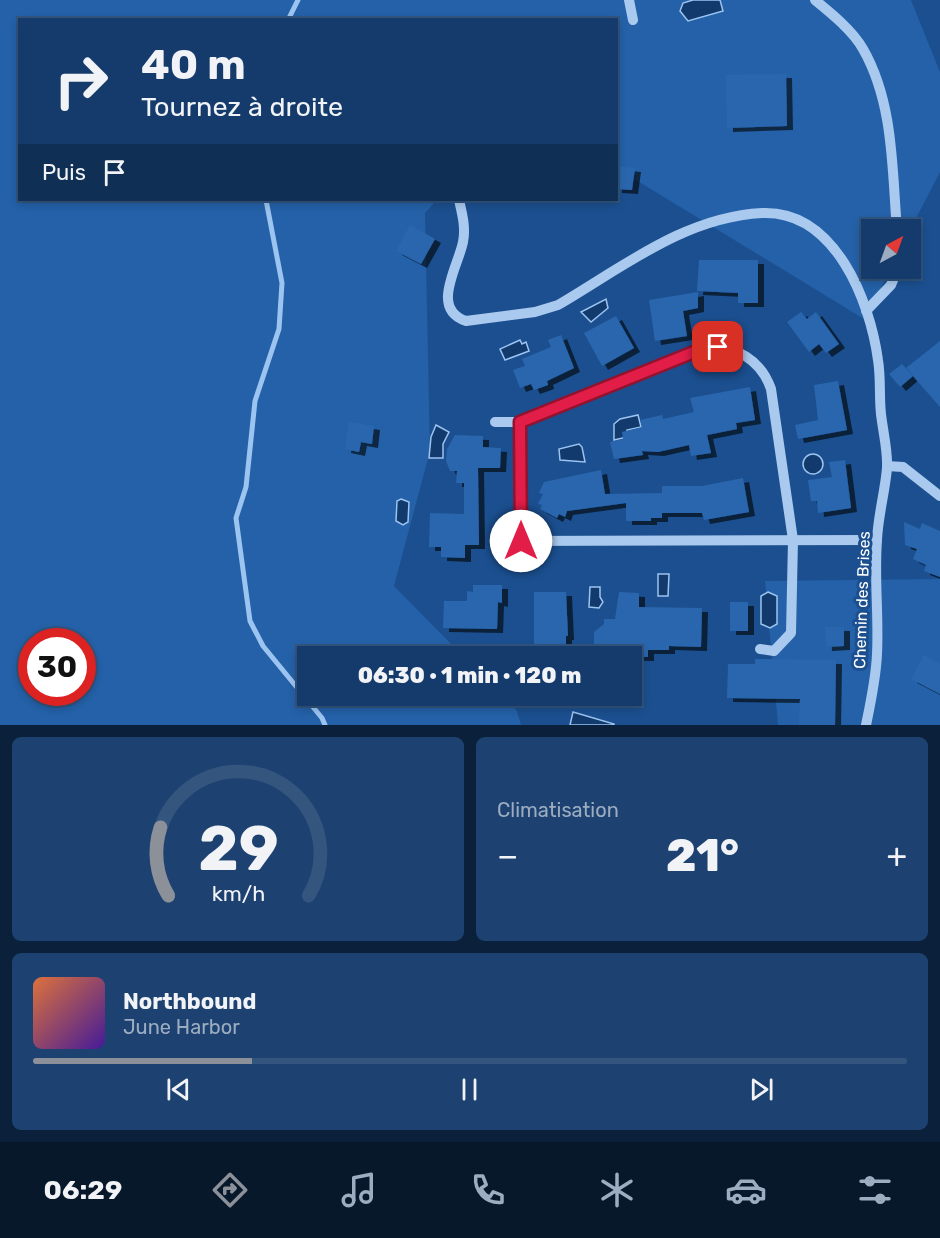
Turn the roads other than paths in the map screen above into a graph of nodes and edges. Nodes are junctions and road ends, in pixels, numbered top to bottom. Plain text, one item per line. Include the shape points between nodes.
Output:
1 (629, 0) edge
2 (815, 0) edge
3 (633, 20) dead end
4 (459, 201) edge
5 (896, 219) edge
6 (893, 279) edge
7 (866, 310) junction
8 (495, 422) dead end
9 (520, 422) junction
10 (887, 466) junction
11 (940, 496) edge
12 (793, 540) junction
13 (877, 540) junction
14 (500, 541) dead end
15 (521, 541) junction
16 (760, 649) dead end
17 (866, 725) edge

1 - 3 street
2 - 5 street via 863,48 882,95 891,146
4 - 7 street, Chemin des Brises via 463,240 447,296 450,311 466,321 552,308 686,230 764,213 784,216 825,236 841,256
6 - 7 street
7 - 10 street, Chemin des Brises via 878,360
8 - 9 street
9 - 12 street via 694,352 718,347 747,356 767,377 771,389
9 - 15 street
10 - 11 street via 903,467
10 - 13 street, Chemin des Brises
12 - 13 street
12 - 15 street
12 - 16 street via 791,633 774,651
13 - 17 street, Chemin des Brises via 877,652
14 - 15 street

